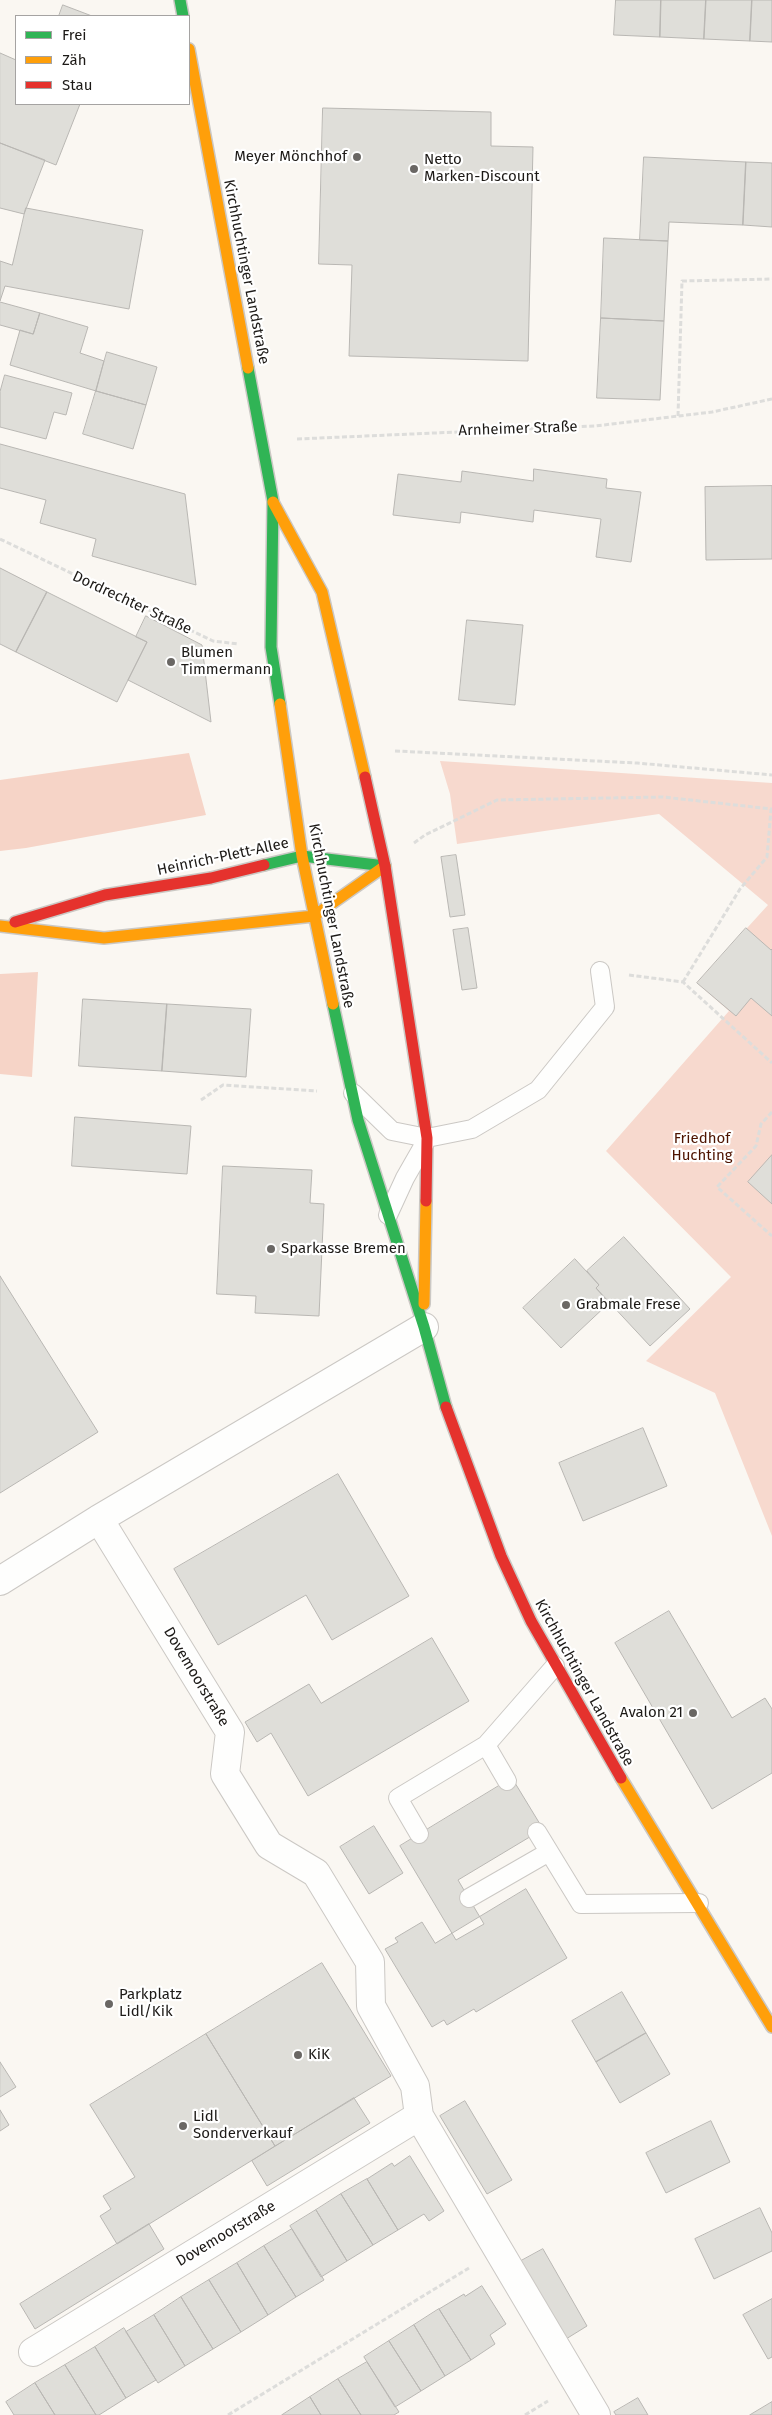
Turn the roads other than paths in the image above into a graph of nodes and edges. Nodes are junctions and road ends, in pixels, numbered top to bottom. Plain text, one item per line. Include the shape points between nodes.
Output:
1 (180, 0) edge
2 (183, 15) edge
3 (190, 54) edge
4 (273, 501) junction
5 (302, 856) junction
6 (385, 866) junction
7 (314, 916) junction
8 (2, 926) edge
9 (600, 971) road end
10 (352, 1093) junction
11 (427, 1138) junction
12 (388, 1215) junction
13 (424, 1327) junction
14 (99, 1519) junction
15 (0, 1581) edge
16 (555, 1666) junction
17 (486, 1745) junction
18 (507, 1781) dead end
19 (537, 1832) dead end
20 (419, 1834) dead end
21 (549, 1852) junction
22 (469, 1898) dead end
23 (698, 1903) junction
24 (772, 2027) edge
25 (419, 2116) junction
26 (33, 2352) dead end
27 (596, 2415) edge

1 - 2 main road
3 - 4 main road, Kirchhuchtinger Landstraße
4 - 5 main road, Kirchhuchtinger Landstraße via 271,647
4 - 6 main road, Kirchhuchtinger Landstraße via 322,592
5 - 6 main road, Heinrich-Plett-Allee
5 - 7 main road, Kirchhuchtinger Landstraße
5 - 8 main road, Heinrich-Plett-Allee via 211,878 106,895
6 - 7 main road, Heinrich-Plett-Allee
6 - 11 main road, Kirchhuchtinger Landstraße
7 - 8 main road, Heinrich-Plett-Allee via 104,938
7 - 10 main road, Kirchhuchtinger Landstraße
9 - 11 lane via 605,1007 538,1090 472,1129
10 - 11 lane via 392,1131
10 - 12 main road, Kirchhuchtinger Landstraße
11 - 12 lane
11 - 13 main road, Kirchhuchtinger Landstraße
12 - 13 main road, Kirchhuchtinger Landstraße
13 - 14 street
13 - 16 main road, Kirchhuchtinger Landstraße via 437,1380 460,1449 498,1547
14 - 15 street
14 - 25 street, Dovemoorstraße via 230,1732 225,1774 269,1845 316,1873 370,1962 371,2006 415,2086
16 - 17 lane
16 - 23 main road, Kirchhuchtinger Landstraße via 617,1774
17 - 18 lane
17 - 20 lane via 398,1798
19 - 21 lane
21 - 22 lane
21 - 23 lane via 580,1904
23 - 24 main road, Kirchhuchtinger Landstraße
25 - 26 street, Dovemoorstraße
25 - 27 street, Dovemoorstraße

